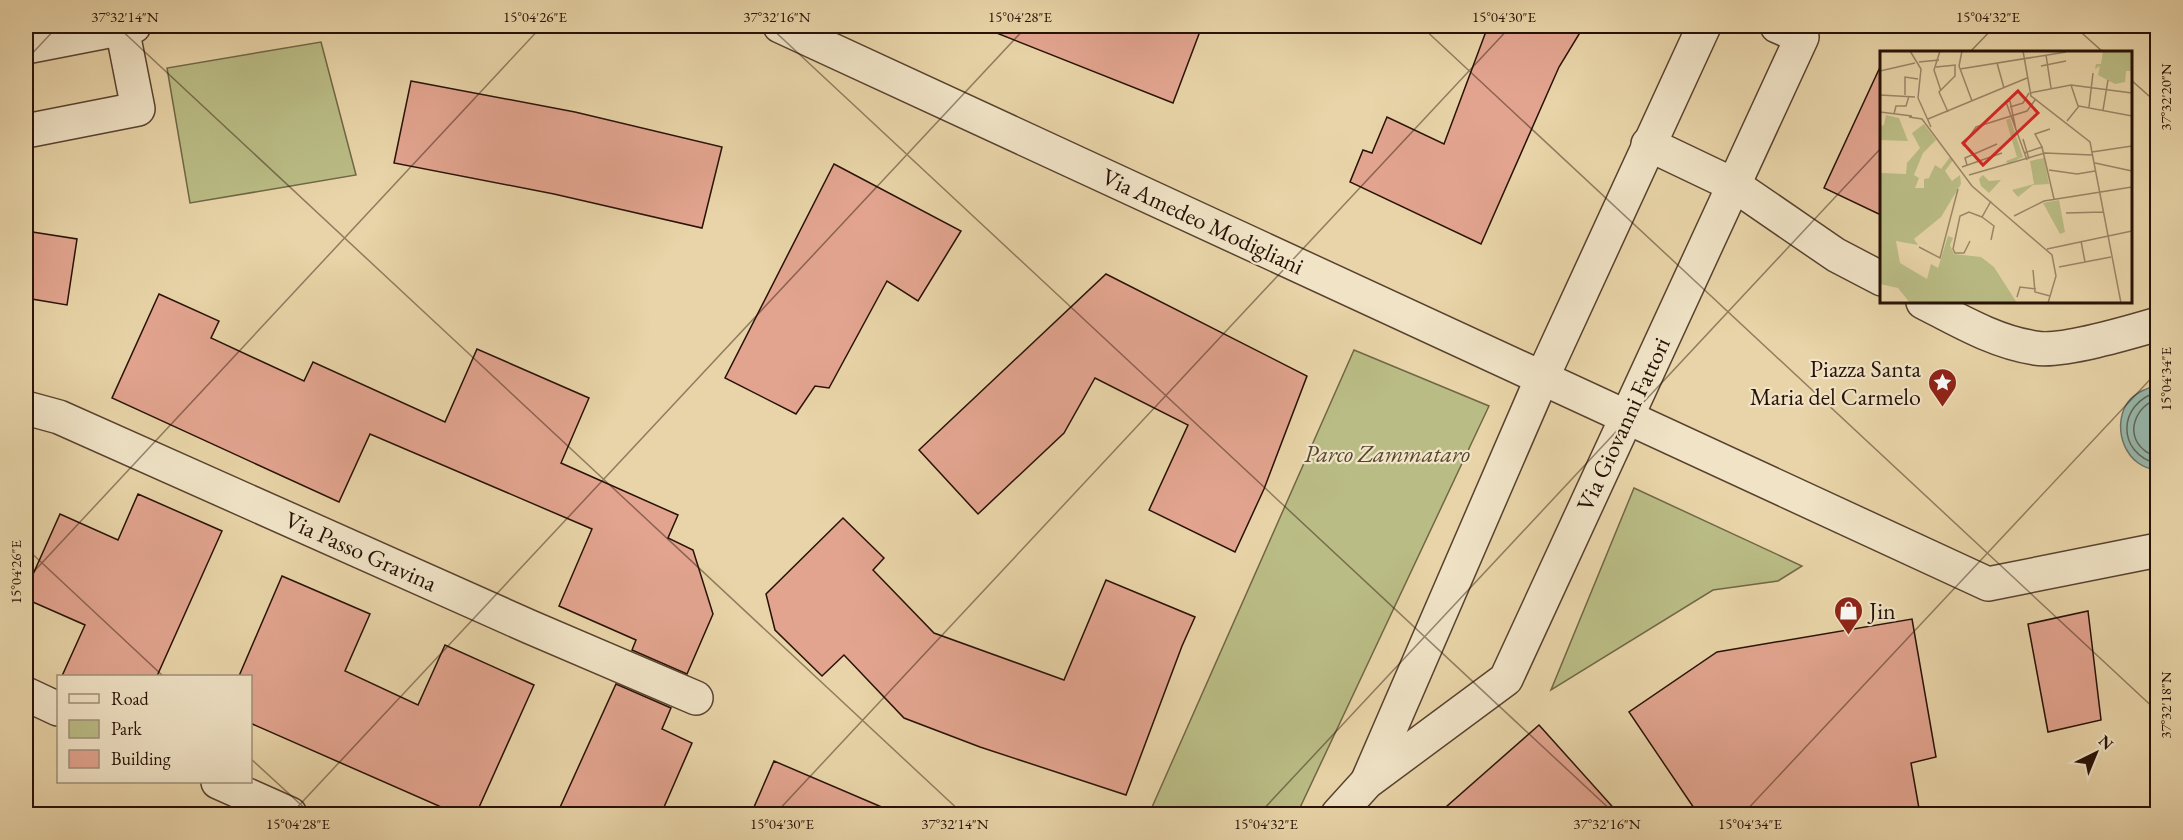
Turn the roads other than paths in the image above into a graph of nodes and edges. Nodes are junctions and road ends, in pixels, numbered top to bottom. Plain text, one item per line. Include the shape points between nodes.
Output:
1 (780, 26) edge
2 (1704, 26) edge
3 (1777, 26) edge
4 (128, 27) edge
5 (26, 47) edge
6 (26, 131) edge
7 (1648, 144) junction
8 (1734, 185) junction
9 (1880, 278) edge
10 (1925, 303) edge
11 (2157, 324) edge
12 (1542, 378) junction
13 (26, 408) edge
14 (1626, 417) junction
15 (2157, 550) edge
16 (26, 694) edge
17 (696, 698) dead end
18 (57, 709) edge
19 (1367, 782) junction
20 (220, 783) edge
21 (290, 814) edge
22 (1338, 814) edge

1 - 12 street, Via Amedeo Modigliani
2 - 7 street, Via Giovanni Fattori
3 - 8 street, Via Giovanni Fattori via 1802,37
4 - 5 street
4 - 6 street via 138,109
7 - 8 street
7 - 12 street, Via Giovanni Fattori
8 - 9 street via 1836,255
8 - 14 street, Via Giovanni Fattori
10 - 11 street via 2002,340 2037,349 2065,347
12 - 14 street, Via Amedeo Modigliani
12 - 19 street, Via Giovanni Fattori
13 - 17 street, Via Passo Gravina via 59,417
14 - 15 street via 1988,584
14 - 19 street, Via Giovanni Fattori via 1506,679
16 - 18 street
19 - 22 street, Via Giovanni Fattori
20 - 21 street

